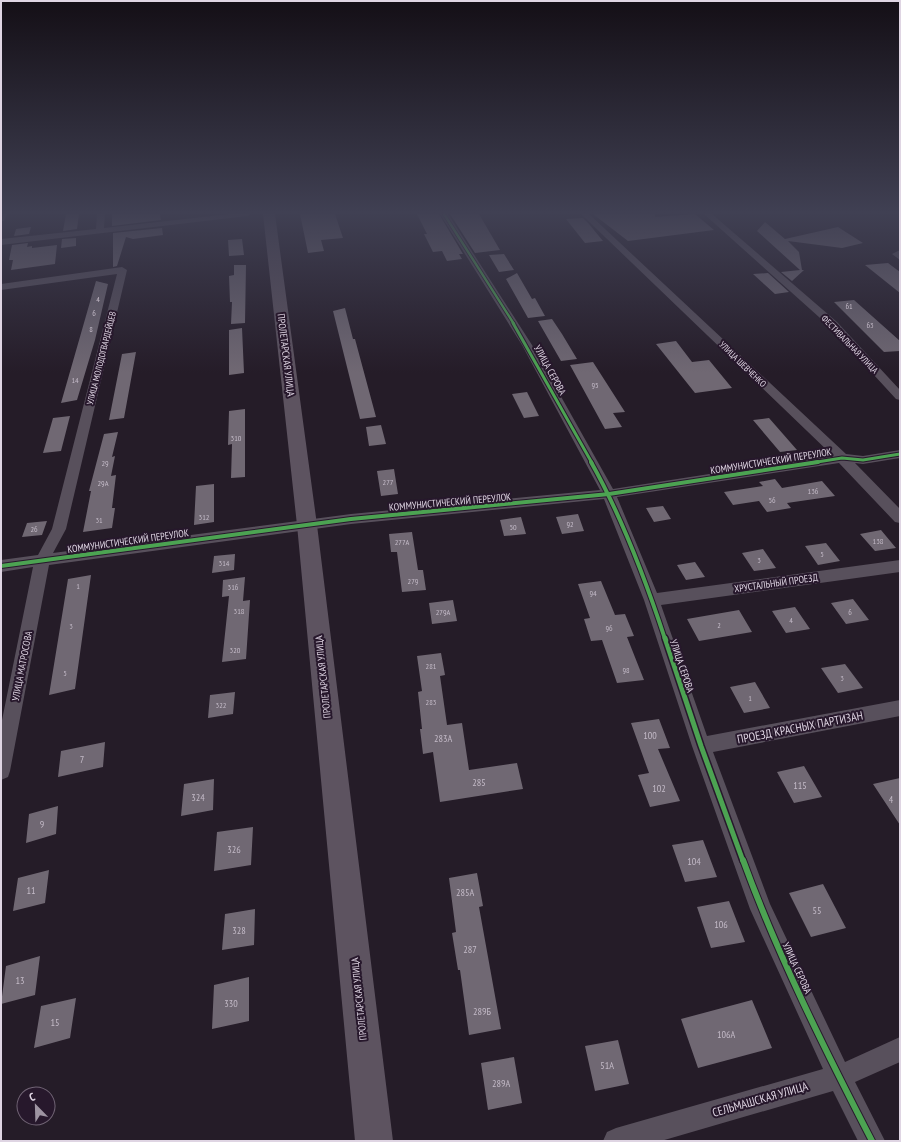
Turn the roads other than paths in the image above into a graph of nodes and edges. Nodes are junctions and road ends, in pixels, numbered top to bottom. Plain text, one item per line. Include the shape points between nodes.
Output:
1 (276, 267) edge
2 (478, 267) edge
3 (641, 267) edge
4 (769, 267) edge
5 (1, 287) edge
6 (900, 397) edge
7 (900, 454) edge
8 (842, 458) junction
9 (609, 494) junction
10 (900, 518) edge
11 (307, 525) junction
12 (42, 561) junction
13 (1, 566) edge
14 (900, 566) edge
15 (652, 600) junction
16 (900, 708) edge
17 (701, 746) junction
18 (1, 771) edge
19 (900, 1049) edge
20 (839, 1077) junction
21 (374, 1141) edge
22 (616, 1141) edge
23 (872, 1141) edge

1 - 11 main road, ПРОЛЕТАРСКАЯ УЛИЦА
2 - 9 street, УЛИЦА СЕРОВА via 527,345
3 - 8 street, УЛИЦА ШЕВЧЕНКО
4 - 6 street, ФЕСТИВАЛЬНАЯ УЛИЦА via 833,324
5 - 12 street, УЛИЦА МОЛОДОГВАРДЕЙЦЕВ via 122,270 60,529
7 - 8 street, КОММУНИСТИЧЕСКИЙ ПЕРЕУЛОК via 863,460
8 - 9 street, КОММУНИСТИЧЕСКИЙ ПЕРЕУЛОК
8 - 10 street, УЛИЦА ШЕВЧЕНКО
9 - 11 street, КОММУНИСТИЧЕСКИЙ ПЕРЕУЛОК
9 - 15 street, УЛИЦА СЕРОВА
11 - 12 street, КОММУНИСТИЧЕСКИЙ ПЕРЕУЛОК
11 - 21 main road, ПРОЛЕТАРСКАЯ УЛИЦА
12 - 13 street, КОММУНИСТИЧЕСКИЙ ПЕРЕУЛОК
12 - 18 street, УЛИЦА МАТРОСОВА
14 - 15 street, ХРУСТАЛЬНЫЙ ПРОЕЗД
15 - 17 street, УЛИЦА СЕРОВА
16 - 17 street, ПРОЕЗД КРАСНЫХ ПАРТИЗАН
17 - 20 street, УЛИЦА СЕРОВА via 761,909
19 - 20 street, СЕЛЬМАШСКАЯ УЛИЦА
20 - 22 street, СЕЛЬМАШСКАЯ УЛИЦА
20 - 23 street, УЛИЦА СЕРОВА

